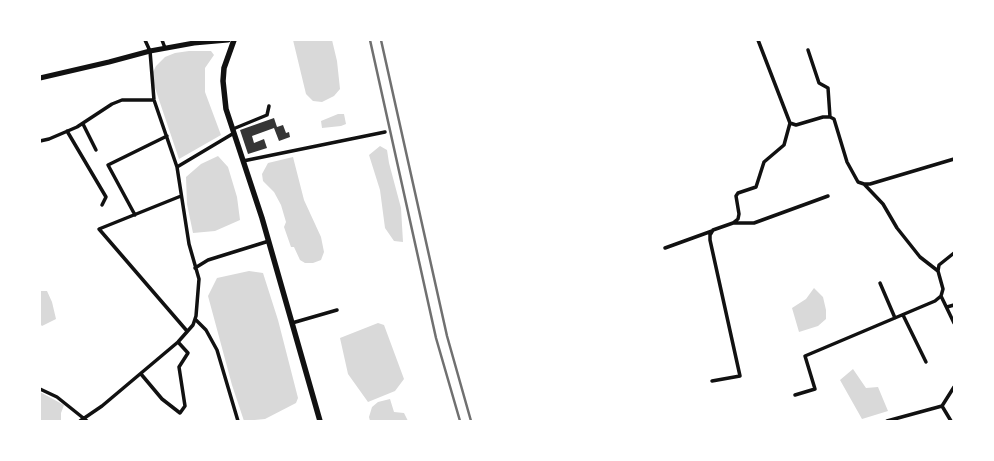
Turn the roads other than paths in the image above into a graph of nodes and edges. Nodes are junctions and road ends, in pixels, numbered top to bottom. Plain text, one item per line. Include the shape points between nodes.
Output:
1 (145, 40) edge
2 (162, 40) edge
3 (228, 40) edge
4 (234, 40) edge
5 (758, 40) edge
6 (165, 48) junction
7 (808, 50) dead end
8 (150, 51) junction
9 (40, 78) edge
10 (154, 100) junction
11 (269, 106) dead end
12 (830, 117) junction
13 (790, 123) junction
14 (83, 124) junction
15 (67, 131) junction
16 (234, 131) junction
17 (385, 132) dead end
18 (167, 136) junction
19 (40, 140) edge
20 (96, 150) dead end
21 (954, 159) edge
22 (243, 162) junction
23 (177, 167) junction
24 (864, 184) junction
25 (181, 196) junction
26 (828, 196) dead end
27 (102, 205) dead end
28 (135, 215) junction
29 (733, 223) junction
30 (713, 230) junction
31 (269, 241) junction
32 (665, 248) dead end
33 (954, 253) edge
34 (196, 268) junction
35 (938, 271) junction
36 (880, 283) dead end
37 (941, 296) junction
38 (954, 305) edge
39 (947, 307) junction
40 (338, 310) dead end
41 (903, 315) junction
42 (895, 318) junction
43 (195, 319) junction
44 (292, 323) junction
45 (954, 323) edge
46 (188, 332) junction
47 (178, 342) junction
48 (926, 362) dead end
49 (141, 374) junction
50 (712, 381) dead end
51 (954, 387) edge
52 (40, 389) edge
53 (795, 395) dead end
54 (942, 406) junction
55 (86, 419) edge
56 (80, 421) edge
57 (238, 421) edge
58 (320, 421) edge
59 (887, 421) edge
60 (951, 421) edge

1 - 8 street
2 - 6 street
3 - 6 main road
4 - 16 main road via 224,68 223,81 225,101
5 - 13 street
6 - 8 main road
7 - 12 street via 819,83 828,88
8 - 9 main road
8 - 10 street
10 - 14 street via 122,100
10 - 18 street
11 - 16 street via 267,115
12 - 13 street
12 - 24 street via 837,125 852,173 858,182
13 - 29 street via 784,145 764,162 756,187 736,196 739,214
14 - 15 street
14 - 20 street
15 - 19 street
15 - 27 street via 106,197
16 - 22 main road
16 - 23 street
17 - 22 street
18 - 23 street
18 - 28 street via 108,165
21 - 24 street
22 - 31 main road
23 - 25 street
24 - 35 street via 882,204 920,257
25 - 28 street
25 - 34 street
26 - 29 street via 754,223
28 - 46 street via 100,229
29 - 30 street
30 - 32 street
30 - 50 street via 710,240 740,376
31 - 34 street via 208,260
31 - 44 main road
33 - 35 street via 939,265
34 - 43 street via 199,279
35 - 37 street
36 - 42 street
37 - 39 street
37 - 41 street
38 - 39 street
39 - 45 street
40 - 44 street
41 - 42 street
41 - 48 street
42 - 53 street via 805,356 815,389
43 - 46 street
43 - 57 street via 206,330 217,350
44 - 58 main road
46 - 47 street
47 - 49 street
47 - 49 street via 188,353 179,367 185,406 180,412 162,399
49 - 55 street
51 - 54 street
52 - 55 street via 57,397
54 - 59 street
54 - 60 street
55 - 56 street

